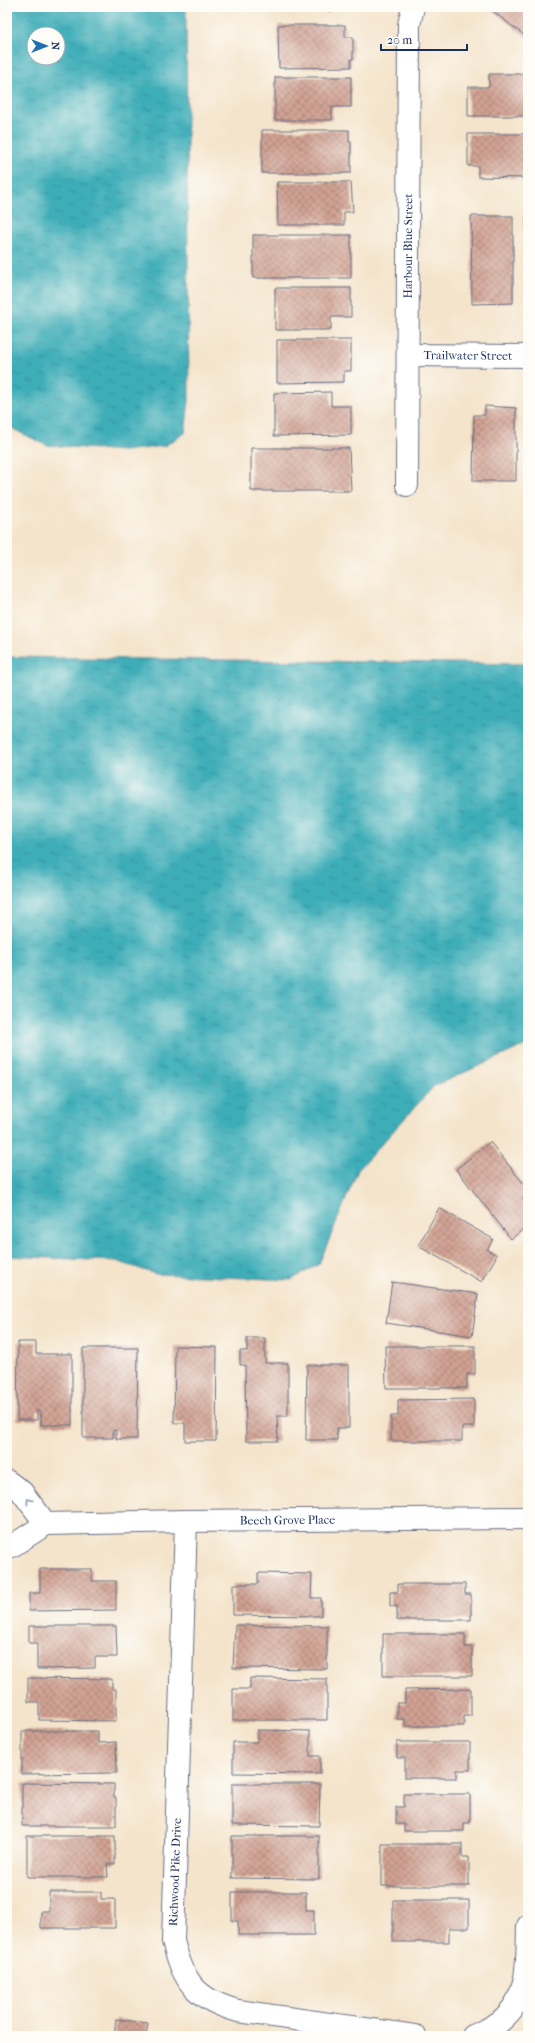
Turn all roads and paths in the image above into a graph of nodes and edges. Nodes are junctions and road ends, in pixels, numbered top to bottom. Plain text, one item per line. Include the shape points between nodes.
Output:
1 (413, 7) edge
2 (408, 355) junction
3 (528, 356) edge
4 (407, 485) dead end
5 (7, 1481) edge
6 (528, 1518) edge
7 (186, 1521) junction
8 (46, 1524) junction
9 (7, 1547) edge
10 (528, 1926) edge
11 (416, 2036) edge
12 (473, 2036) edge

1 - 2 street, Harbour Blue Street via 409,33
2 - 3 street, Trailwater Street
2 - 4 street, Harbour Blue Street
8 -> 5 street via 22,1492
6 - 7 street, Beech Grove Place
7 - 8 street, Beech Grove Place
7 - 11 street, Richwood Pike Drive via 173,1940 180,1966 189,1983 202,1997 238,2012
8 - 9 street
10 - 12 street via 524,1983 516,2003 505,2017

